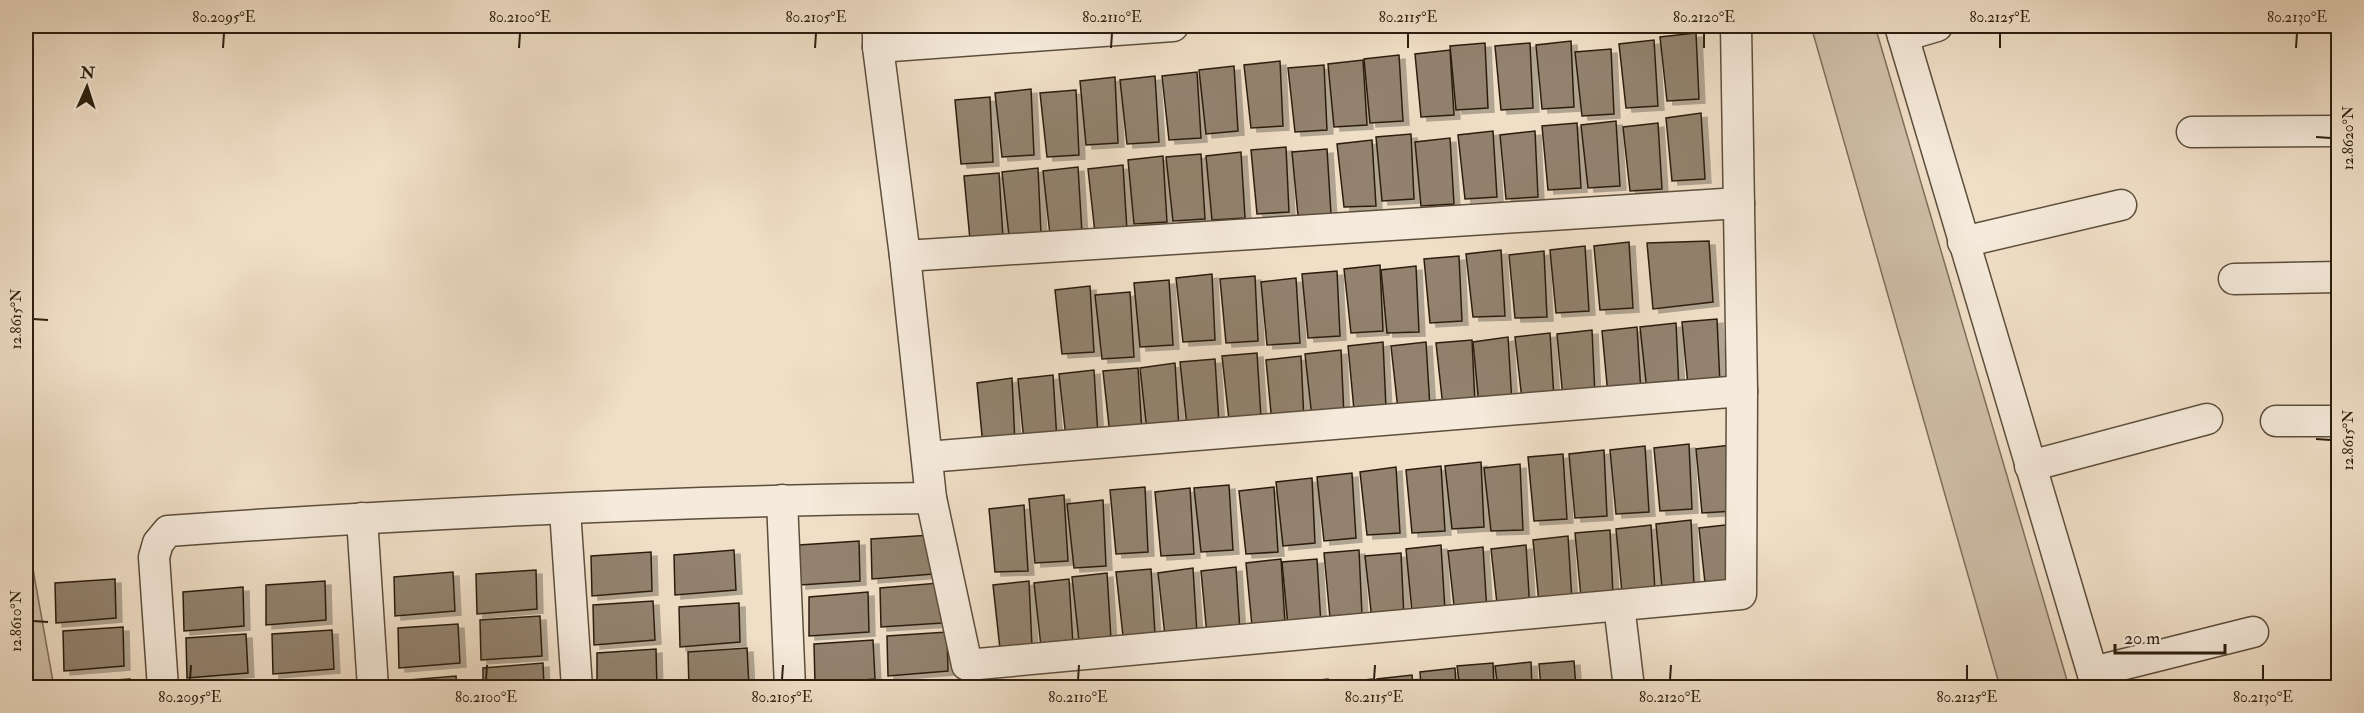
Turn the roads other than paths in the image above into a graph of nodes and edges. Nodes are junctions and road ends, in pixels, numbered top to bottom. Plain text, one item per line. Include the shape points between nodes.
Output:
1 (1173, 26) edge
2 (1736, 26) edge
3 (1936, 26) edge
4 (1901, 31) edge
5 (878, 36) edge
6 (2338, 131) edge
7 (2192, 132) dead end
8 (1739, 203) junction
9 (2121, 205) dead end
10 (1964, 242) junction
11 (905, 256) junction
12 (2338, 277) edge
13 (2234, 279) dead end
14 (1743, 391) junction
15 (2207, 419) dead end
16 (2276, 421) dead end
17 (2338, 421) edge
18 (927, 457) junction
19 (2030, 466) junction
20 (931, 498) junction
21 (782, 500) junction
22 (565, 510) junction
23 (362, 518) junction
24 (1619, 604) junction
25 (2253, 632) dead end
26 (967, 676) edge
27 (2095, 680) edge
28 (163, 687) edge
29 (373, 687) edge
30 (577, 687) edge
31 (790, 687) edge
32 (1629, 687) edge

1 - 5 street
2 - 8 street
3 - 4 street
4 - 10 street
5 - 11 street
6 - 7 street
8 - 11 street
8 - 14 street
9 - 10 street
10 - 19 street
11 - 18 street
12 - 13 street
14 - 18 street
14 - 24 street via 1741,594
15 - 19 street
16 - 17 street
18 - 20 street
19 - 27 street
20 - 21 street
20 - 26 street
21 - 22 street
21 - 31 street
22 - 23 street
22 - 30 street
23 - 28 street via 168,531 158,543 154,557
23 - 29 street
24 - 26 street
24 - 32 street
25 - 27 street

